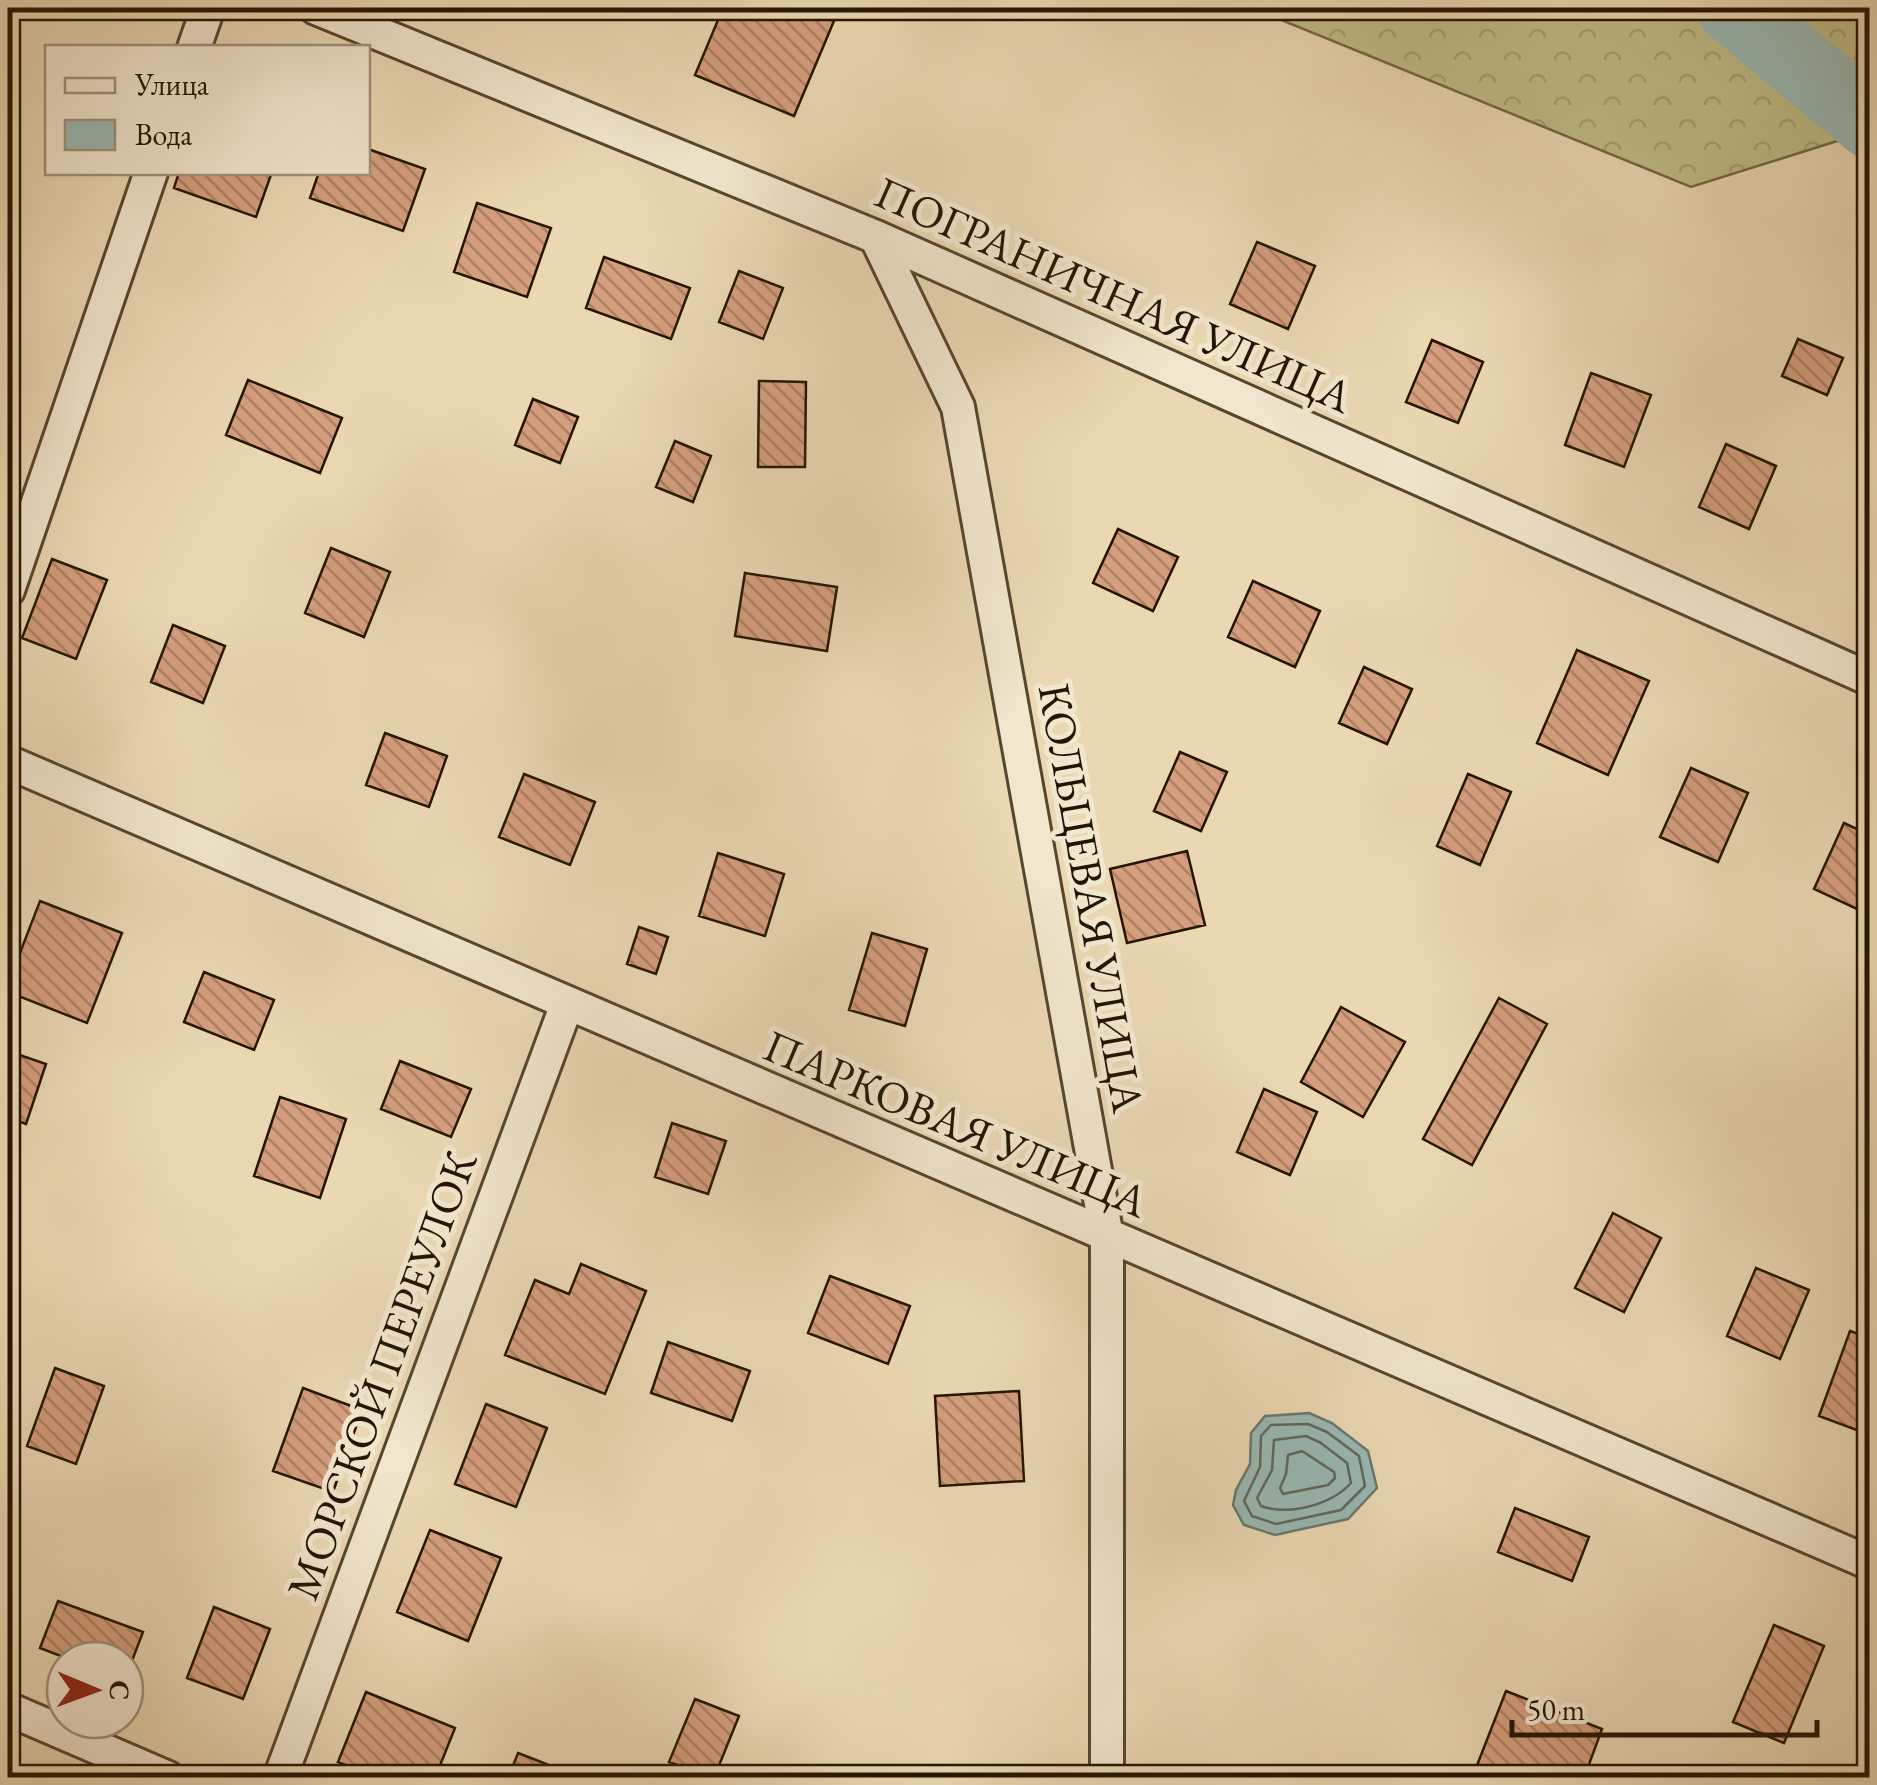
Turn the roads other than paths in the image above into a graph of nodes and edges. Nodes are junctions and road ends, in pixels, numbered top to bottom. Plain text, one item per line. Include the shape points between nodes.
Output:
1 (208, 8) edge
2 (316, 8) edge
3 (195, 45) edge
4 (150, 175) edge
5 (876, 236) junction
6 (8, 590) edge
7 (1870, 679) edge
8 (8, 762) edge
9 (567, 1004) junction
10 (1106, 1237) junction
11 (1870, 1563) edge
12 (8, 1709) edge
13 (168, 1778) edge
14 (280, 1778) edge
15 (1106, 1778) edge

1 - 3 street
2 - 5 street, ПОГРАНИЧНАЯ УЛИЦА
4 - 6 street
5 - 7 street, ПОГРАНИЧНАЯ УЛИЦА
5 - 10 street, КОЛЬЦЕВАЯ УЛИЦА via 958,408
8 - 9 street, ПАРКОВАЯ УЛИЦА
9 - 10 street, ПАРКОВАЯ УЛИЦА
9 - 14 street, МОРСКОЙ ПЕРЕУЛОК
10 - 11 street, ПАРКОВАЯ УЛИЦА
10 - 15 street, КОЛЬЦЕВАЯ УЛИЦА
12 - 13 street

